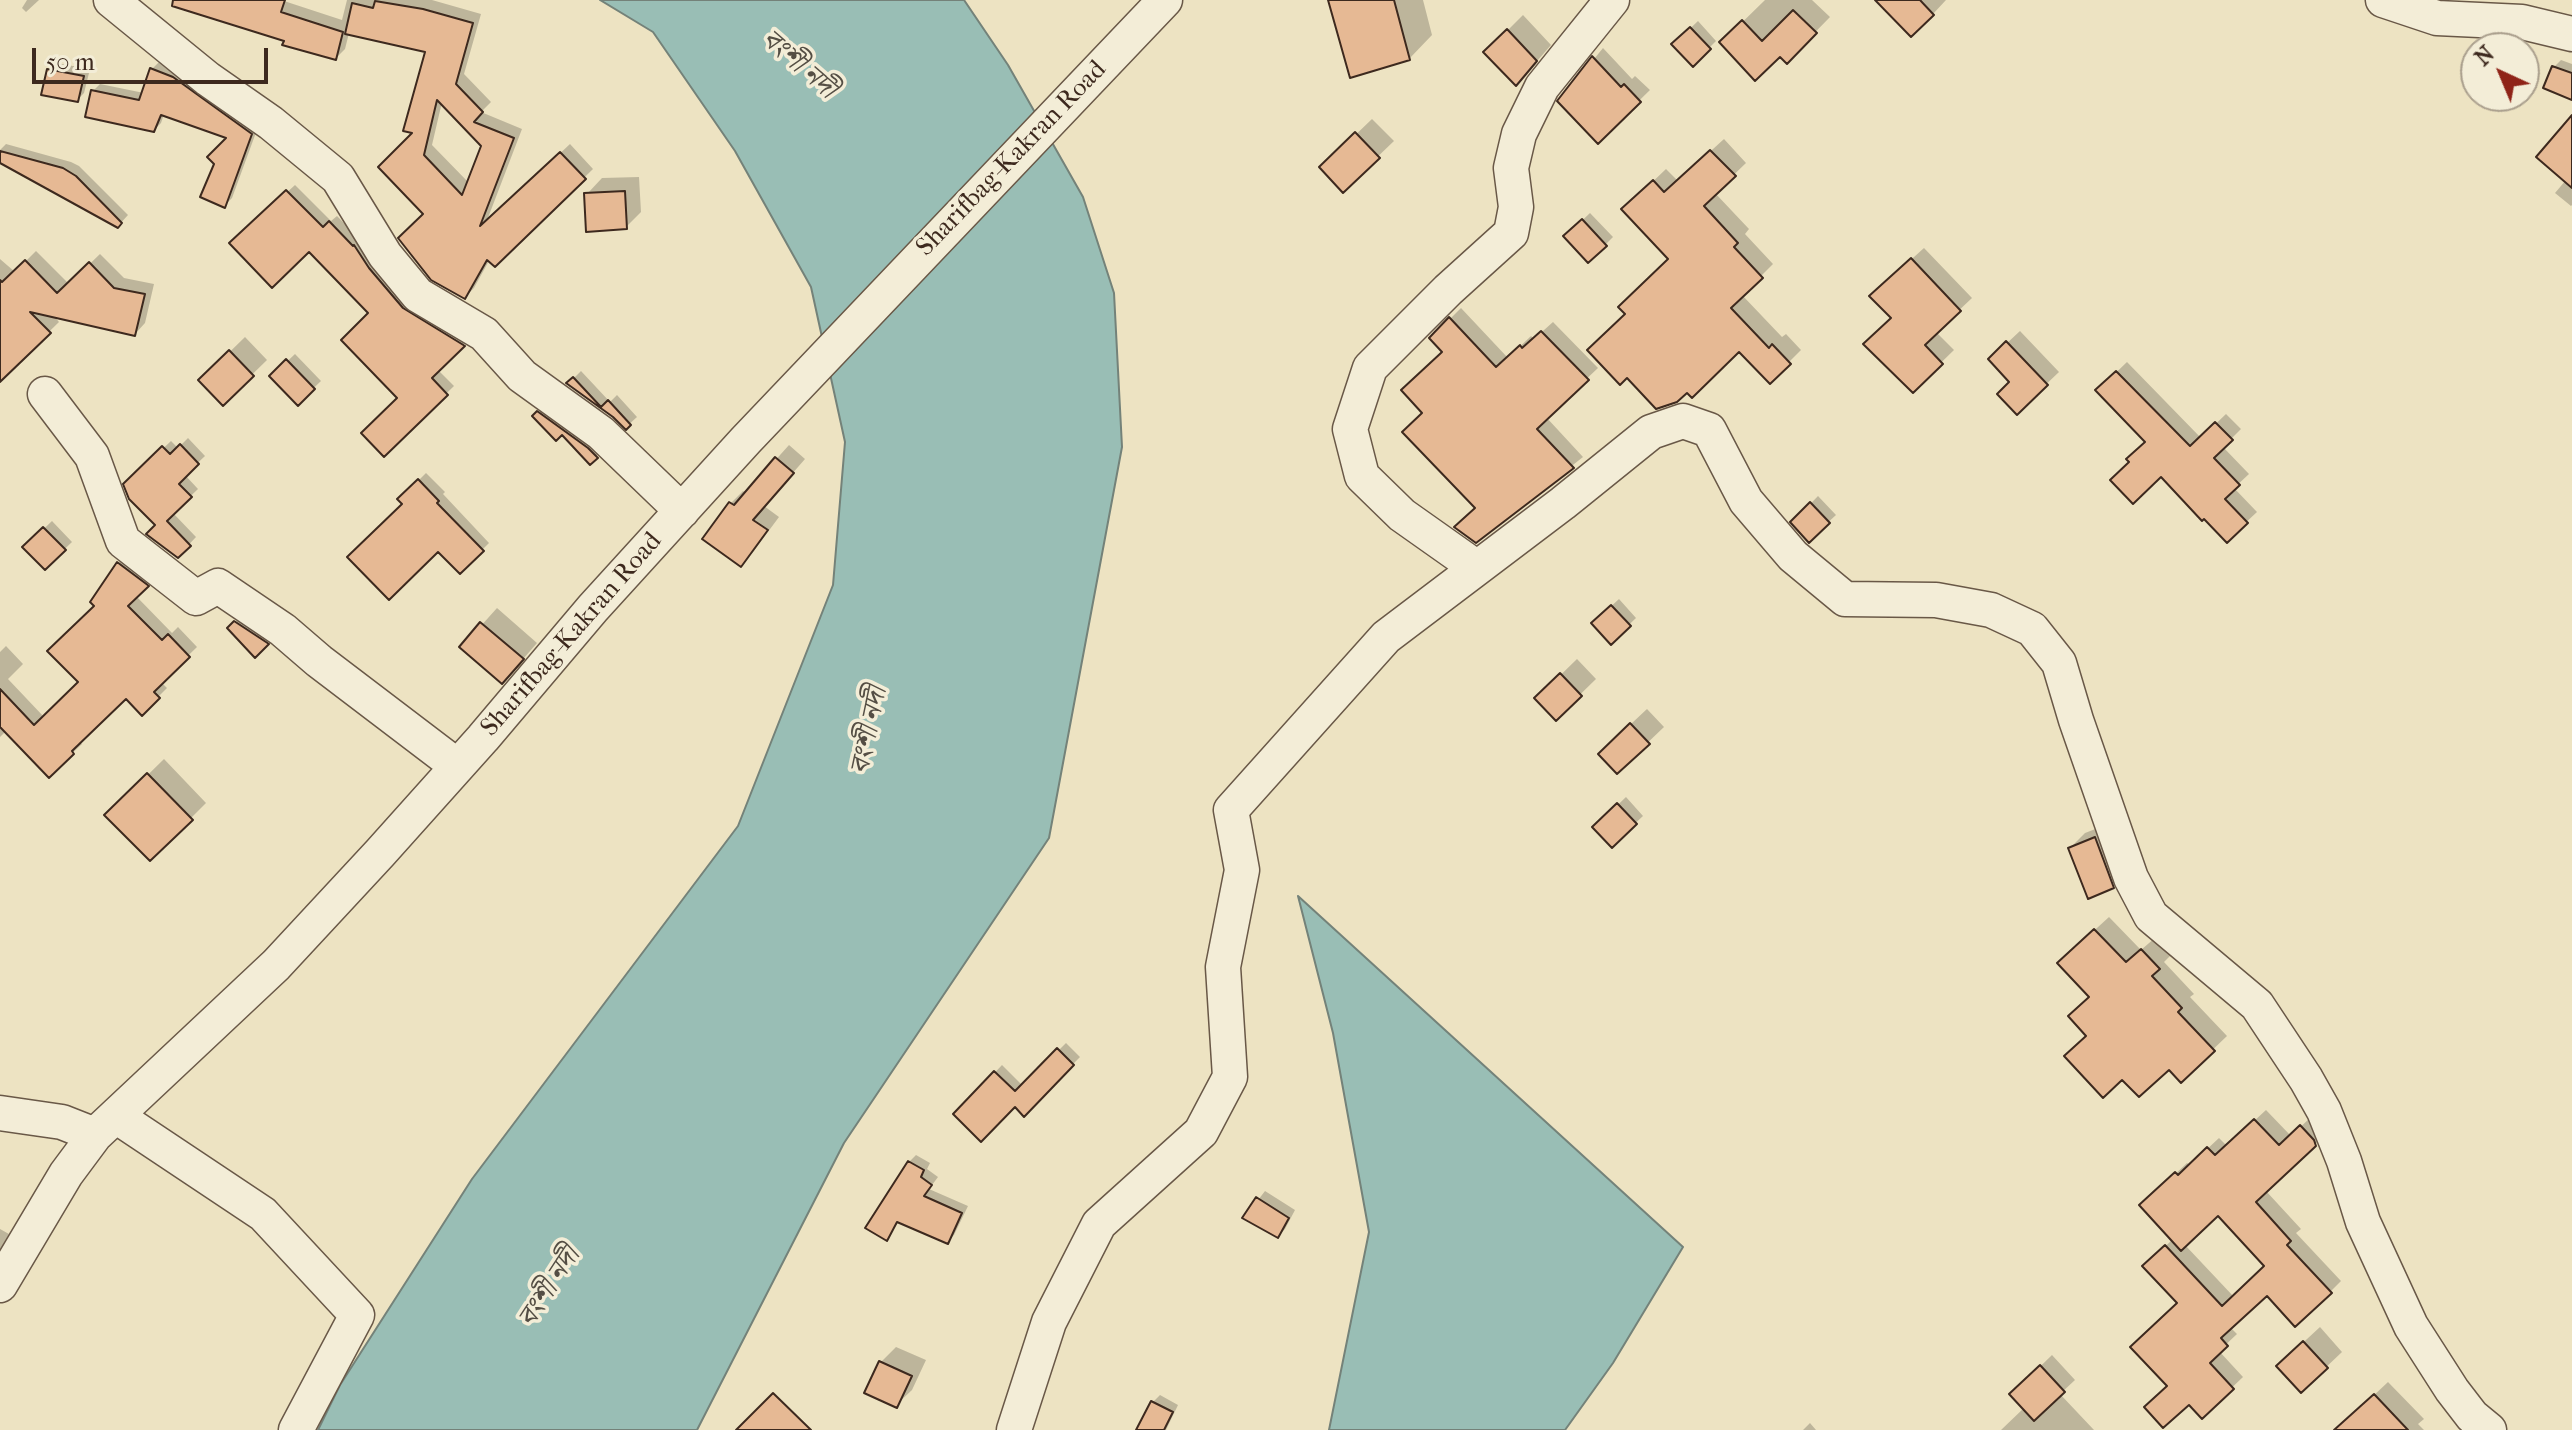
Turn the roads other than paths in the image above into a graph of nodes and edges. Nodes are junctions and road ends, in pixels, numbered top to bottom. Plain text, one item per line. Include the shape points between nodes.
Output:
1 (111, 0) edge
2 (1165, 0) edge
3 (1612, 0) edge
4 (2383, 0) edge
5 (2572, 34) edge
6 (45, 394) dead end
7 (682, 511) junction
8 (1477, 568) junction
9 (457, 766) junction
10 (0, 1113) edge
11 (105, 1126) junction
12 (0, 1285) edge
13 (296, 1430) edge
14 (1014, 1430) edge
15 (2489, 1430) edge

1 - 7 street via 338,178 385,255 418,295 484,334 522,376 601,433
2 - 7 street, Sharifbag-Kakran Road
3 - 8 street via 1542,87 1519,134 1511,168 1516,207 1511,233 1370,368 1350,429 1362,476 1402,515
4 - 5 street via 2437,18 2522,22
6 - 9 street via 92,456 123,541 196,598 218,586
7 - 9 street, Sharifbag-Kakran Road
8 - 14 street via 1386,637 1231,810 1242,870 1223,967 1230,1077 1201,1132 1099,1224 1049,1322
8 - 15 street via 1651,432 1683,421 1709,430 1746,501 1793,556 1845,599 1936,600 1991,610 2032,629 2059,663 2131,878 2151,916 2257,1005 2306,1079 2324,1111 2363,1222 2411,1326 2465,1407
9 - 11 street, Sharifbag-Kakran Road via 276,965
10 - 11 street
11 - 12 street, Sharifbag-Kakran Road via 66,1174
11 - 13 street via 263,1214 357,1315

